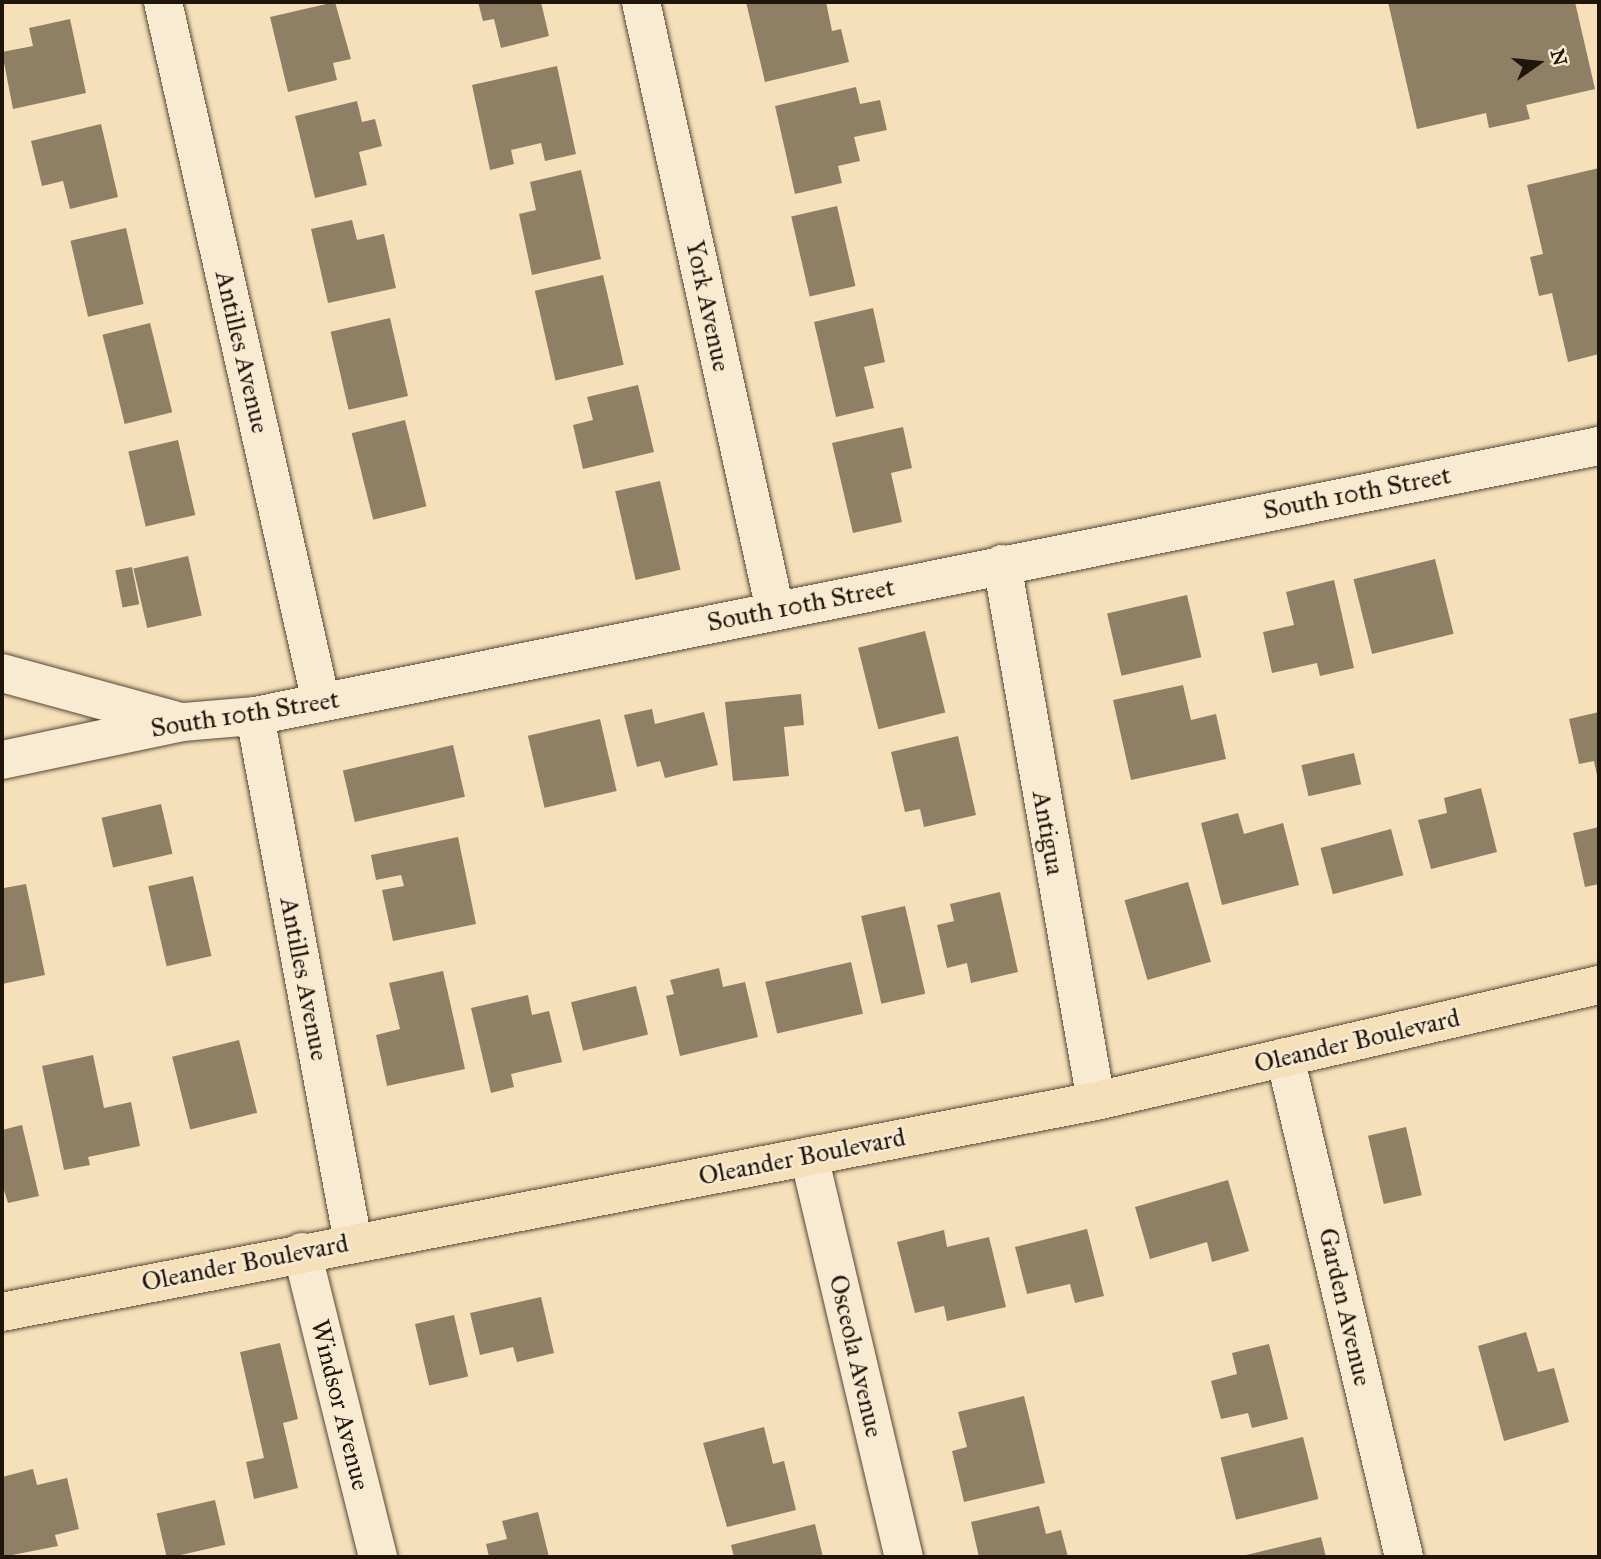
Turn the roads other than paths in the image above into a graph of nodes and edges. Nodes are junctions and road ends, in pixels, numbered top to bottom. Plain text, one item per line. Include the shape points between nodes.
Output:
1 (163, 2) edge
2 (641, 2) edge
3 (1599, 446) edge
4 (1002, 565) junction
5 (775, 610) junction
6 (2, 673) edge
7 (321, 702) junction
8 (255, 716) junction
9 (183, 722) junction
10 (2, 760) edge
11 (1599, 985) edge
12 (1284, 1057) junction
13 (1096, 1101) junction
14 (809, 1156) junction
15 (354, 1242) junction
16 (302, 1252) junction
17 (2, 1312) edge
18 (378, 1557) edge
19 (904, 1557) edge
20 (1405, 1557) edge

1 - 7 street, Antilles Avenue
2 - 5 street, York Avenue
3 - 4 street, South 10th Street
4 - 5 street, South 10th Street
4 - 13 street, Antigua
5 - 7 street, South 10th Street
6 - 9 street
7 - 8 street, South 10th Street
8 - 9 street, South 10th Street
8 - 15 street, Antilles Avenue
9 - 10 street, South 10th Street
11 - 12 main road, Oleander Boulevard
12 - 13 main road, Oleander Boulevard
12 - 20 street, Garden Avenue
13 - 14 main road, Oleander Boulevard
14 - 15 main road, Oleander Boulevard
14 - 19 street, Osceola Avenue
15 - 16 main road, Oleander Boulevard
16 - 17 main road, Oleander Boulevard
16 - 18 street, Windsor Avenue

